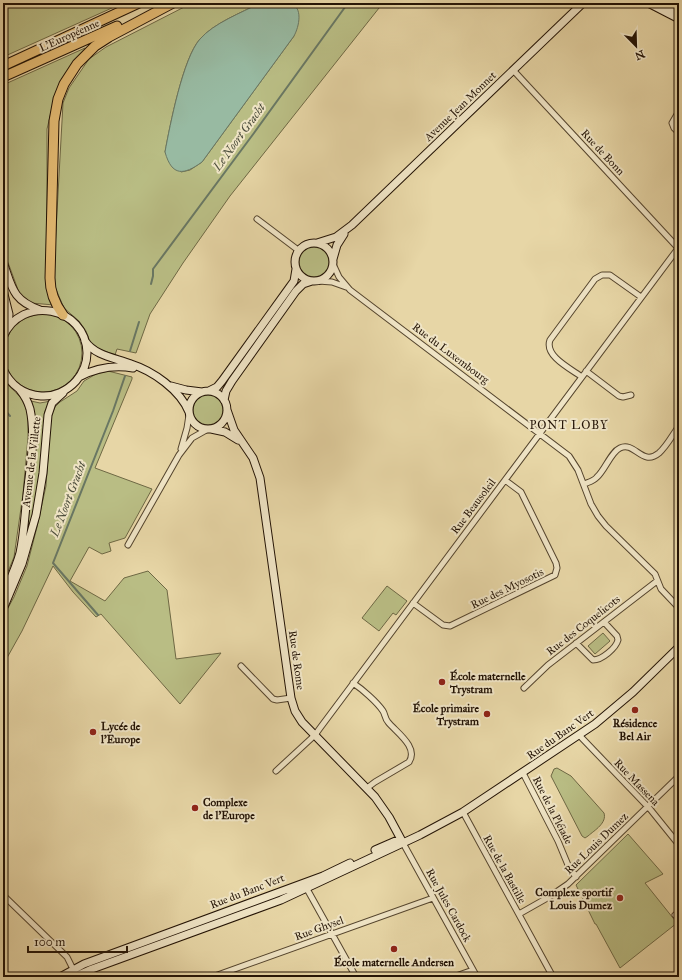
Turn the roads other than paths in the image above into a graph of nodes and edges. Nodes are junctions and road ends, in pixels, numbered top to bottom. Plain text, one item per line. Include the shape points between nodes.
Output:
1 (139, 3) edge
2 (166, 3) edge
3 (173, 3) edge
4 (583, 3) edge
5 (648, 3) edge
6 (652, 3) edge
7 (679, 12) edge
8 (679, 18) edge
9 (3, 66) edge
10 (513, 70) junction
11 (3, 77) edge
12 (679, 111) edge
13 (679, 133) edge
14 (257, 219) dead end
15 (352, 225) junction
16 (317, 243) junction
17 (679, 248) edge
18 (298, 250) junction
19 (3, 262) edge
20 (333, 262) junction
21 (296, 269) junction
22 (315, 281) junction
23 (3, 290) edge
24 (350, 290) junction
25 (641, 297) junction
26 (40, 310) junction
27 (64, 315) junction
28 (8, 328) junction
29 (3, 337) edge
30 (84, 340) junction
31 (3, 370) edge
32 (147, 372) junction
33 (586, 372) junction
34 (582, 376) junction
35 (79, 377) junction
36 (167, 384) junction
37 (20, 390) junction
38 (66, 390) junction
39 (206, 391) junction
40 (631, 395) dead end
41 (224, 400) junction
42 (227, 410) junction
43 (189, 413) junction
44 (679, 426) edge
45 (209, 429) junction
46 (540, 433) junction
47 (244, 445) junction
48 (179, 455) junction
49 (505, 480) junction
50 (584, 484) junction
51 (128, 545) dead end
52 (657, 581) junction
53 (3, 596) edge
54 (413, 603) junction
55 (679, 608) edge
56 (3, 609) edge
57 (604, 622) junction
58 (576, 643) junction
59 (679, 647) edge
60 (241, 666) dead end
61 (353, 683) junction
62 (524, 688) dead end
63 (291, 698) junction
64 (315, 735) junction
65 (579, 735) junction
66 (276, 771) dead end
67 (523, 773) junction
68 (679, 776) edge
69 (367, 788) junction
70 (648, 807) junction
71 (463, 812) junction
72 (402, 841) junction
73 (679, 845) edge
74 (576, 877) junction
75 (307, 889) junction
76 (3, 895) edge
77 (433, 898) junction
78 (519, 914) junction
79 (332, 934) junction
80 (473, 970) junction
81 (75, 975) edge
82 (60, 977) edge
83 (212, 977) edge
84 (356, 977) edge
85 (453, 977) edge
86 (477, 977) edge
87 (554, 977) edge

1 - 9 highway, L'Européenne
2 - 11 highway, L'Européenne
3 - 27 highway via 95,46 73,69 60,94 54,121 50,278 53,296
4 - 10 main road, Avenue Jean Monnet
5 - 8 main road
6 - 7 main road
10 - 15 main road, Avenue Jean Monnet
10 - 17 street, Rue de Bonn
12 - 13 street via 672,123
14 - 18 street
15 - 16 main road, Avenue Jean Monnet via 336,237
15 - 20 main road, Avenue Jean Monnet via 340,240
16 - 18 main road via 306,244
16 - 20 main road via 327,248
17 - 25 street, Rue Beausoleil
18 - 21 main road via 294,260
19 - 26 main road via 18,298
20 - 22 main road via 328,275
20 - 24 street, Rue du Luxembourg via 339,277
21 - 22 main road via 302,277
21 - 39 main road via 295,278 289,288 222,381
22 - 24 street, Rue du Luxembourg via 337,284
22 - 41 main road via 303,284 296,291 230,384
23 - 28 main road via 9,318
24 - 46 street, Rue du Luxembourg
25 - 33 street, Rue Beausoleil
25 - 34 street via 610,275 602,275 595,279 549,344 553,355
26 - 27 main road
26 - 28 main road via 21,316
27 - 30 main road via 77,326
28 - 29 main road
30 - 32 main road via 94,351 136,365
30 - 35 main road via 86,358
31 - 37 main road
32 - 35 main road via 115,367
32 - 36 main road
33 - 34 street, Rue Beausoleil
33 - 40 street via 619,396 623,398
34 - 46 street, Rue Beausoleil
35 - 38 main road, Avenue de la Villette
36 - 39 main road via 186,390
36 - 43 main road via 181,398
37 - 38 main road via 41,396 55,395
37 - 53 main road, Avenue de la Villette via 30,413 31,458 20,553
38 - 56 main road, Avenue de la Villette via 52,403 49,411 37,508 22,564
39 - 41 main road via 217,393
39 - 43 main road via 191,400
41 - 42 main road
42 - 45 main road via 223,421
42 - 47 main road, Rue de Rome via 233,427
43 - 45 main road via 191,420 197,425
43 - 48 street
44 - 50 street via 657,454 652,457 644,456 632,448 620,448 598,476
45 - 47 main road, Rue de Rome via 228,433
45 - 48 street via 192,438
46 - 49 street, Rue Beausoleil
46 - 50 street, Rue du Luxembourg via 571,459
47 - 63 main road, Rue de Rome via 255,461 260,478
48 - 51 street
49 - 54 street, Rue Beausoleil
49 - 54 street, Rue des Myosotis via 522,493 556,563 555,574 450,626 443,625
50 - 52 street, Rue du Luxembourg via 598,516 655,574
52 - 55 street, Rue du Luxembourg
52 - 57 street, Rue des Coquelicots
54 - 61 street, Rue Beausoleil
57 - 58 street, Rue des Coquelicots
57 - 58 street via 618,640 602,657 593,660
58 - 62 street, Rue des Coquelicots
59 - 65 main road, Rue du Banc Vert via 620,703
60 - 63 street via 271,698
61 - 64 street, Rue Beausoleil
61 - 69 street via 382,710 386,720 406,740 412,753 409,762
63 - 64 main road, Rue de Rome via 299,719
64 - 66 street, Rue Beausoleil
64 - 69 main road, Rue de Rome
65 - 67 main road, Rue du Banc Vert
65 - 70 street, Rue Massena
67 - 71 main road, Rue du Banc Vert
67 - 74 street, Rue de la Pléiade
68 - 70 street, Rue Louis Dumez
69 - 72 main road, Rue de Rome via 382,807
70 - 73 street, Rue Massena
70 - 74 street, Rue Louis Dumez
71 - 72 main road, Rue du Banc Vert
71 - 78 street, Rue de la Bastille
72 - 75 main road, Rue du Banc Vert
72 - 77 street, Rue Jules Cardock
72 - 81 main road, Rue du Banc Vert via 323,876 84,964
74 - 78 street, Rue Louis Dumez via 556,893
75 - 79 street
75 - 81 main road, Rue du Banc Vert
76 - 81 street via 67,957
77 - 79 street, Rue Ghysel
77 - 80 street, Rue Jules Cardock
78 - 87 street, Rue de la Bastille
79 - 83 street, Rue Ghysel
79 - 84 street
80 - 85 street
80 - 86 street, Rue Jules Cardock
81 - 82 main road, Rue du Banc Vert

